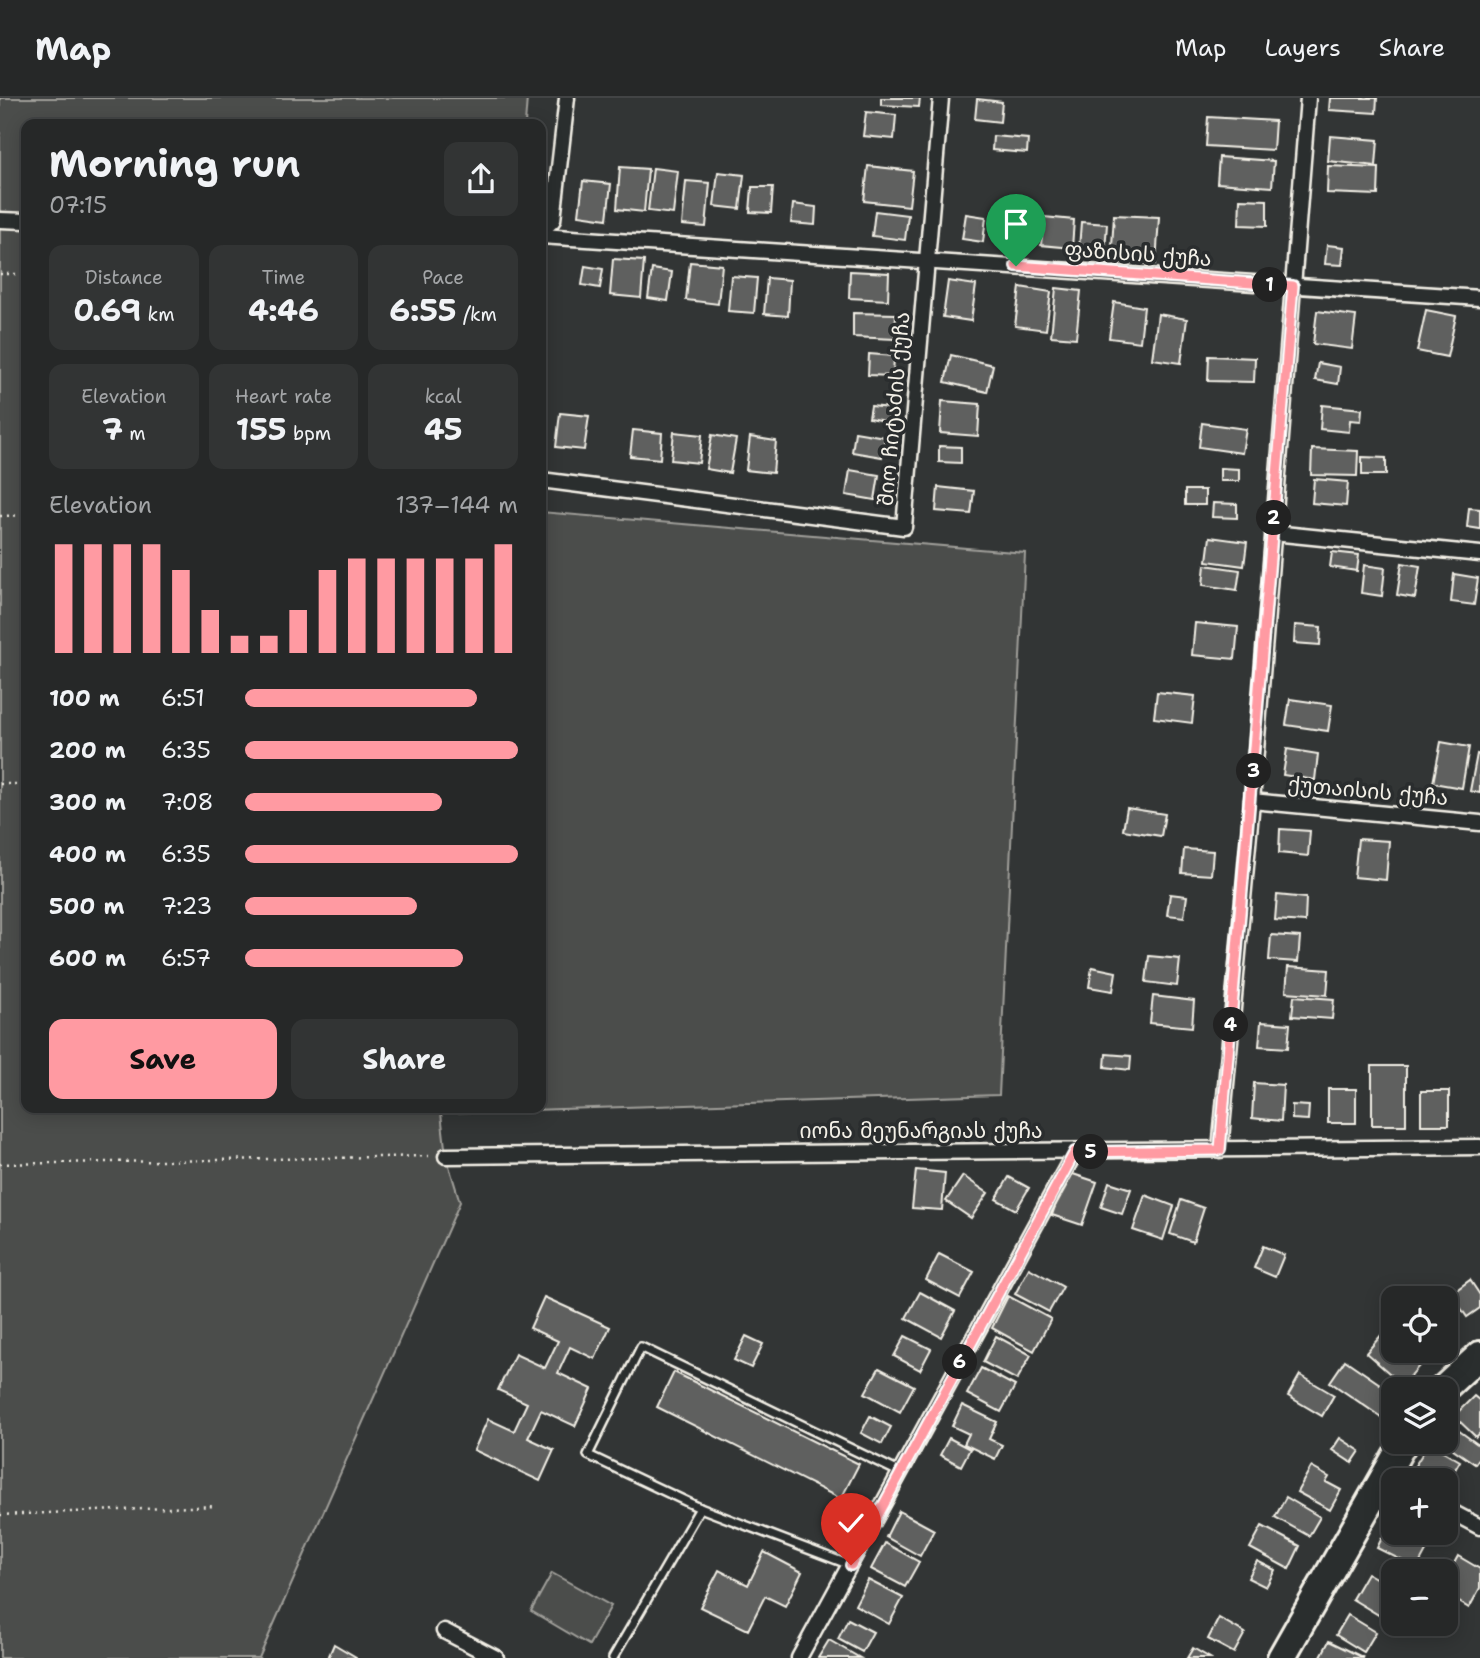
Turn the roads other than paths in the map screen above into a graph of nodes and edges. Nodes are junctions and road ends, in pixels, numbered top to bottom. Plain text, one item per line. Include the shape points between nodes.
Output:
1 (567, 98) edge
2 (941, 98) edge
3 (1308, 98) edge
4 (0, 220) edge
5 (21, 221) edge
6 (546, 226) edge
7 (546, 236) edge
8 (929, 260) junction
9 (1293, 286) junction
10 (1480, 298) edge
11 (546, 481) edge
12 (1273, 533) junction
13 (1480, 554) edge
14 (1252, 801) junction
15 (1480, 823) edge
16 (1480, 1147) edge
17 (1220, 1150) junction
18 (1075, 1152) junction
19 (446, 1156) road end
20 (1480, 1355) edge
21 (1457, 1377) edge
22 (899, 1472) junction
23 (1381, 1490) edge
24 (700, 1508) junction
25 (1458, 1515) edge
26 (1480, 1527) edge
27 (851, 1565) junction
28 (444, 1631) dead end
29 (496, 1658) edge
30 (613, 1658) edge
31 (799, 1658) edge
32 (1280, 1658) edge

1 - 6 street via 553,220
2 - 8 street, შიო ჩიტაძის ქუჩა
3 - 9 street
4 - 5 street
7 - 8 street, ფაზისის ქუჩა
8 - 9 street, ფაზისის ქუჩა
8 - 11 street, შიო ჩიტაძის ქუჩა via 904,527
9 - 10 street, ფაზისის ქუჩა
9 - 12 street
12 - 13 street
12 - 14 street
14 - 15 street, ქუთაისის ქუჩა
14 - 17 street
16 - 17 street, იონა მეუნარგიას ქუჩა
17 - 18 street, იონა მეუნარგიას ქუჩა
18 - 19 street, იონა მეუნარგიას ქუჩა via 838,1150
18 - 22 street
20 - 21 highway
22 - 24 lane via 640,1347 588,1455
22 - 27 street
23 - 32 highway
24 - 27 lane
24 - 30 lane
25 - 26 street
27 - 31 street
28 - 29 street

